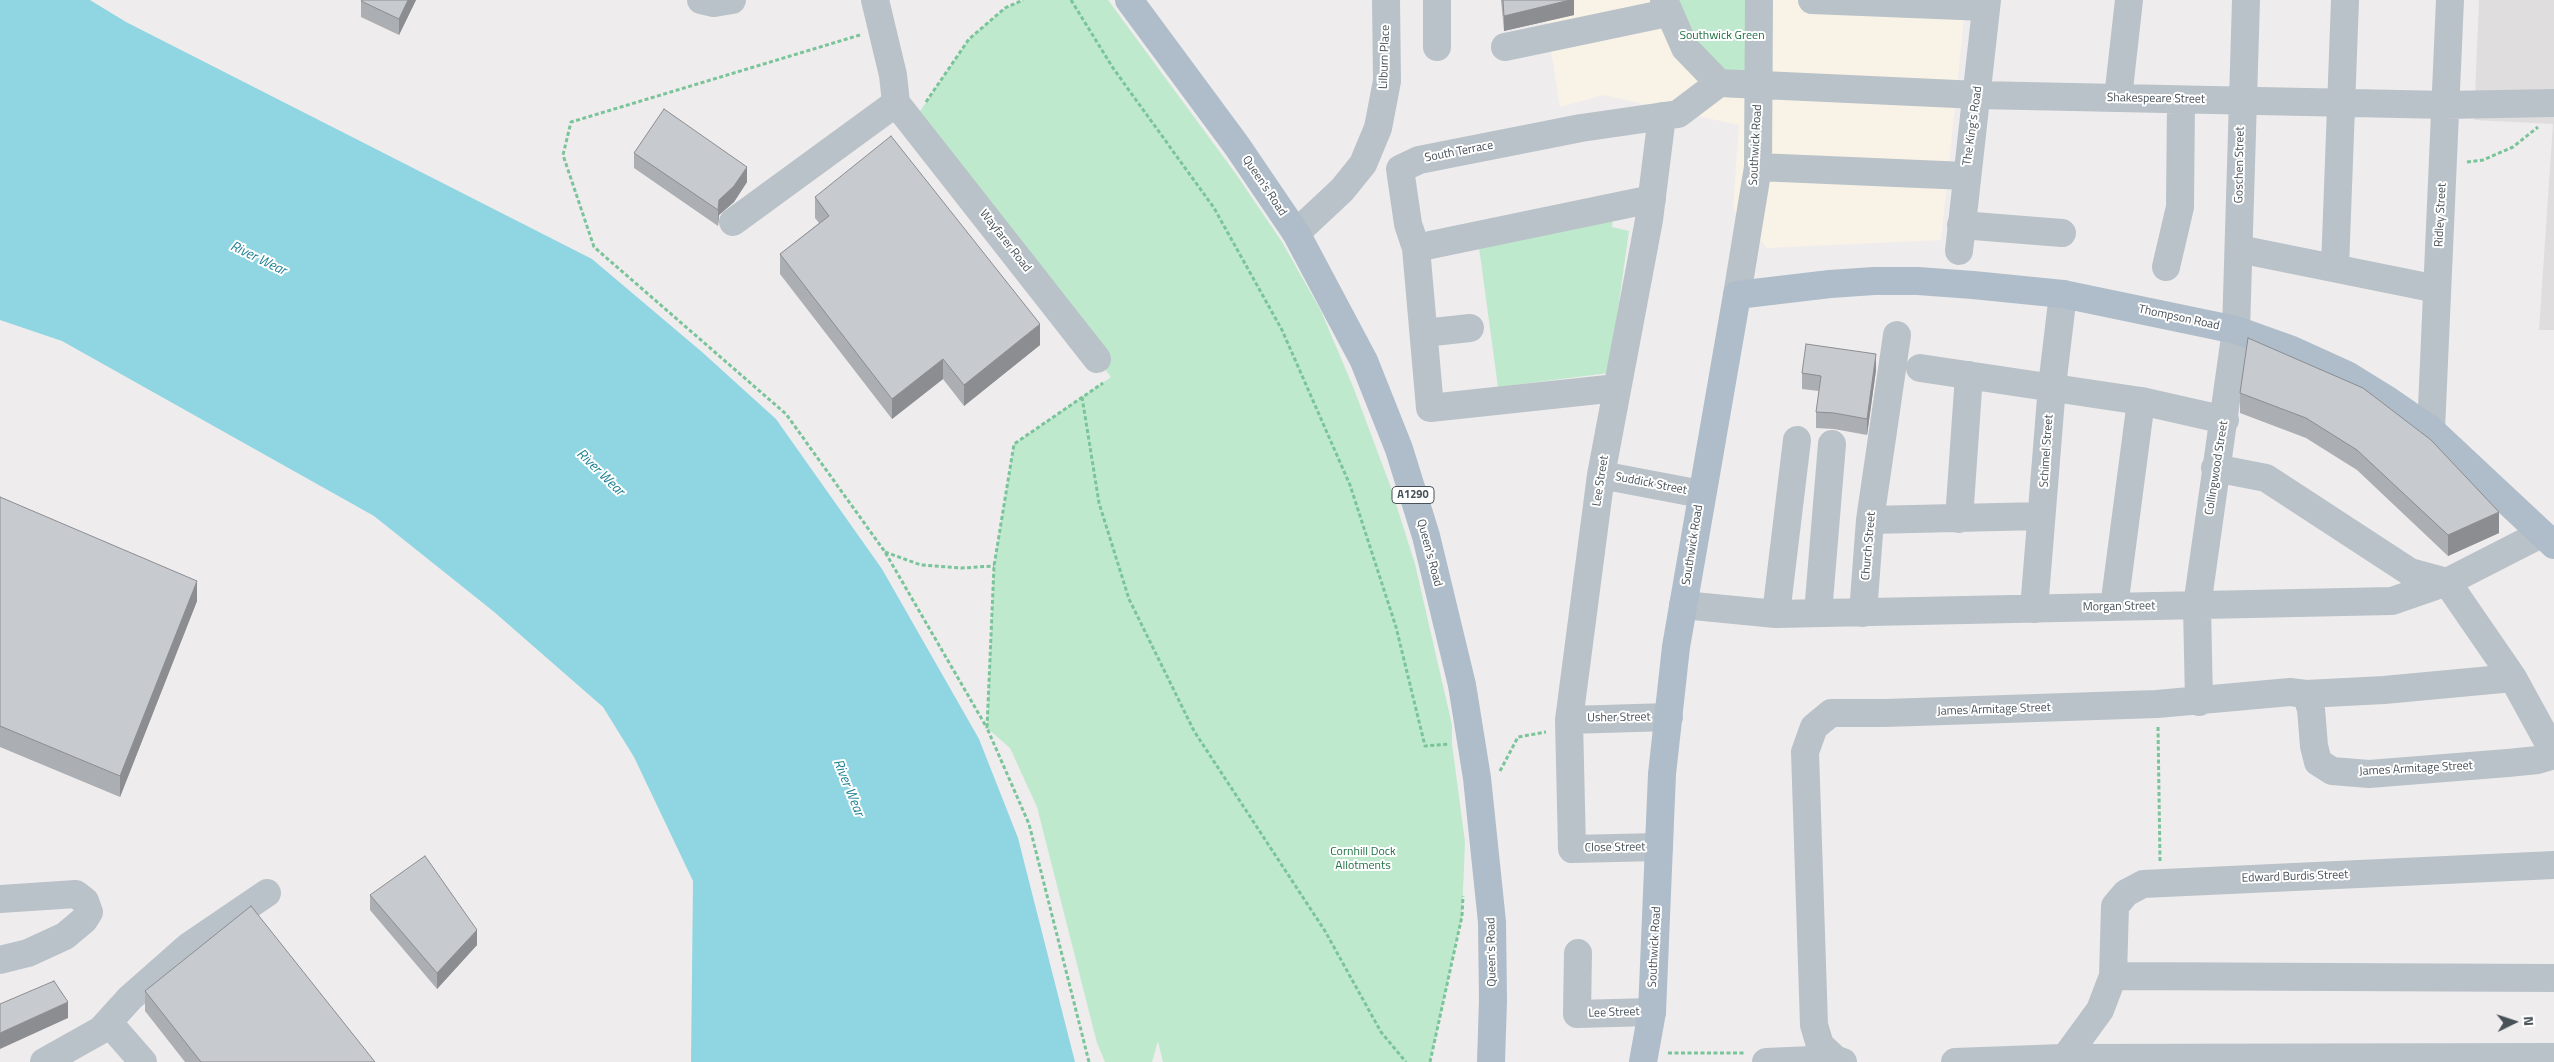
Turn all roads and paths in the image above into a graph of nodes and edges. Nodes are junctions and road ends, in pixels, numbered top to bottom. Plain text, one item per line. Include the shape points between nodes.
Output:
1 (701, 0) edge
2 (732, 0) edge
3 (875, 0) edge
4 (1023, 0) edge
5 (1071, 0) edge
6 (1129, 0) edge
7 (1386, 0) edge
8 (1437, 0) edge
9 (1758, 0) edge
10 (1812, 0) edge
11 (2128, 0) edge
12 (2246, 0) edge
13 (2345, 0) edge
14 (2450, 0) edge
15 (1987, 3) edge
16 (1665, 6) edge
17 (882, 28) junction
18 (1437, 47) dead end
19 (1505, 47) dead end
20 (1719, 83) junction
21 (1758, 83) junction
22 (1978, 95) junction
23 (2118, 98) junction
24 (2181, 100) junction
25 (2241, 101) junction
26 (2340, 103) junction
27 (2446, 105) junction
28 (2548, 112) edge
29 (904, 113) junction
30 (1662, 116) junction
31 (2444, 163) junction
32 (1758, 167) junction
33 (1966, 176) junction
34 (1652, 198) junction
35 (733, 222) dead end
36 (1296, 233) junction
37 (2062, 233) dead end
38 (1416, 248) junction
39 (2239, 249) junction
40 (2166, 267) dead end
41 (2335, 268) junction
42 (2437, 289) junction
43 (2063, 294) junction
44 (1737, 295) junction
45 (1470, 328) dead end
46 (2236, 330) junction
47 (1424, 333) junction
48 (1897, 335) dead end
49 (1097, 359) joint
50 (1920, 368) dead end
51 (1969, 375) junction
52 (2052, 386) junction
53 (1617, 388) junction
54 (1082, 397) junction
55 (2141, 401) junction
56 (2225, 420) junction
57 (2431, 430) junction
58 (1797, 440) dead end
59 (1832, 444) dead end
60 (2215, 468) junction
61 (1600, 475) junction
62 (1701, 494) junction
63 (2041, 516) junction
64 (1959, 519) junction
65 (1870, 520) junction
66 (2548, 539) edge
67 (884, 552) junction
68 (994, 566) junction
69 (2447, 582) junction
70 (1683, 605) junction
71 (2197, 606) junction
72 (2114, 607) junction
73 (2034, 609) junction
74 (1863, 612) junction
75 (1776, 614) junction
76 (1818, 614) junction
77 (2512, 678) junction
78 (2306, 694) junction
79 (2199, 702) junction
80 (2157, 704) junction
81 (1669, 717) junction
82 (1569, 723) junction
83 (987, 728) junction
84 (1452, 744) dead end
85 (2554, 754) edge
86 (1477, 778) junction
87 (1659, 847) junction
88 (1572, 849) joint
89 (2554, 865) edge
90 (2161, 883) junction
91 (1463, 888) dead end
92 (267, 893) dead end
93 (0, 900) edge
94 (1578, 953) dead end
95 (0, 960) edge
96 (2113, 976) junction
97 (2554, 978) edge
98 (1652, 1012) junction
99 (108, 1022) junction
100 (2554, 1057) edge
101 (1654, 1059) edge
102 (2062, 1060) edge
103 (1839, 1061) edge
104 (44, 1062) edge
105 (143, 1062) edge
106 (1088, 1062) edge
107 (1406, 1062) edge
108 (1430, 1062) edge
109 (1491, 1062) edge
110 (1766, 1062) edge
111 (1956, 1062) edge

1 - 2 street via 714,3
3 - 17 street
4 - 29 path via 1005,8 970,39
5 - 84 path via 1113,68 1214,208 1282,330 1350,484 1396,628 1425,746
6 - 36 main road, Queen's Road / A1290 via 1237,146
7 - 36 street, Lilburn Place via 1387,81 1378,128 1363,164 1342,190
8 - 18 street
9 - 21 street, Southwick Road
10 - 15 street
11 - 23 street
12 - 25 street, Goschen Street
13 - 26 street
14 - 27 street, Ridley Street
15 - 22 street, The King's Road
16 - 19 street
16 - 20 street via 1685,48
17 - 29 street
17 - 67 path via 571,122 563,154 594,247 786,414
20 - 21 street, Shakespeare Street
20 - 30 street, South Terrace via 1678,114
21 - 22 street, Shakespeare Street
21 - 32 street, Southwick Road
22 - 23 street, Shakespeare Street
22 - 33 street, The King's Road
23 - 24 street, Shakespeare Street
24 - 25 street, Shakespeare Street
24 - 40 street via 2180,207
25 - 26 street, Shakespeare Street
25 - 39 street, Goschen Street
26 - 27 street, Shakespeare Street
26 - 41 street
27 - 28 street, Shakespeare Street
27 - 31 street, Ridley Street
28 - 31 path via 2536,129 2513,147 2483,160
29 - 35 street
29 - 49 street, Wayfarer Road
30 - 34 street, Lee Street
30 - 38 street, South Terrace via 1581,128 1419,160 1400,169 1408,224
31 - 42 street, Ridley Street
32 - 33 street
32 - 44 street, Southwick Road
33 - 37 street, The King's Road via 1960,238
34 - 38 street
34 - 53 street, Lee Street
36 - 86 main road, Queen's Road / A1290 via 1364,360 1399,450 1426,536 1462,685
38 - 47 street, South Terrace
39 - 41 street
39 - 46 street, Goschen Street
41 - 42 street
42 - 57 street, Ridley Street
43 - 44 main road, Thompson Road via 1909,281 1830,284
43 - 46 main road, Thompson Road
43 - 52 street, Schimel Street
44 - 62 main road, Southwick Road
45 - 47 street
46 - 56 street, Collingwood Street
46 - 57 main road, Thompson Road via 2292,350 2347,375
47 - 53 street, South Terrace via 1430,408
48 - 65 street, Church Street
49 - 54 path via 1111,377
50 - 51 street
51 - 52 street
51 - 64 street
52 - 55 street
52 - 63 street, Schimel Street
53 - 61 street, Lee Street
54 - 68 path via 1014,444
54 - 107 path via 1099,502 1129,600 1194,731 1325,930 1381,1032
55 - 56 street
55 - 72 street
56 - 60 street, Collingwood Street
57 - 66 main road, Thompson Road
58 - 75 street
59 - 76 street
60 - 69 street via 2266,478 2410,572
60 - 71 street, Collingwood Street
61 - 62 street, Suddick Street
61 - 82 street, Lee Street
62 - 70 main road, Southwick Road
63 - 64 street
63 - 73 street, Schimel Street
64 - 65 street
65 - 74 street, Church Street
66 - 69 street, Morgan Street
67 - 68 path via 921,565
67 - 83 path
68 - 83 path
69 - 71 street, Morgan Street via 2392,601
69 - 77 street
70 - 75 street, Morgan Street
70 - 81 main road, Southwick Road
71 - 72 street, Morgan Street
71 - 79 street, Collingwood Street
72 - 73 street, Morgan Street
73 - 74 street, Morgan Street
74 - 76 street, Morgan Street
75 - 76 street, Morgan Street
77 - 78 street
77 - 85 street
78 - 79 street, James Armitage Street via 2290,692
78 - 85 street, James Armitage Street via 2318,762 2332,771 2369,774 2538,760
79 - 80 street, James Armitage Street
80 - 90 path
80 - 103 street, James Armitage Street via 1831,713 1814,727 1805,752 1814,1025 1820,1045
81 - 82 street, Usher Street
81 - 87 main road, Southwick Road via 1662,774
82 - 86 path via 1518,737 1498,774
82 - 88 street, Lee Street
83 - 106 path via 1029,824
86 - 109 main road, Queen's Road / A1290 via 1492,922
87 - 88 street, Close Street
87 - 98 main road, Southwick Road
89 - 90 street, Edward Burdis Street
90 - 96 street, Edward Burdis Street via 2135,888 2115,906
91 - 108 path via 1462,916
92 - 99 street via 189,946
93 - 95 street via 76,894 85,901 89,912 65,936 28,954
94 - 98 street, Lee Street via 1577,1014
96 - 97 street
96 - 102 street, Edward Burdis Street via 2100,1010
98 - 101 main road, Southwick Road
99 - 104 street via 101,1030
99 - 105 street
100 - 102 street
101 - 110 path via 1759,1053
102 - 111 street
103 - 110 street

